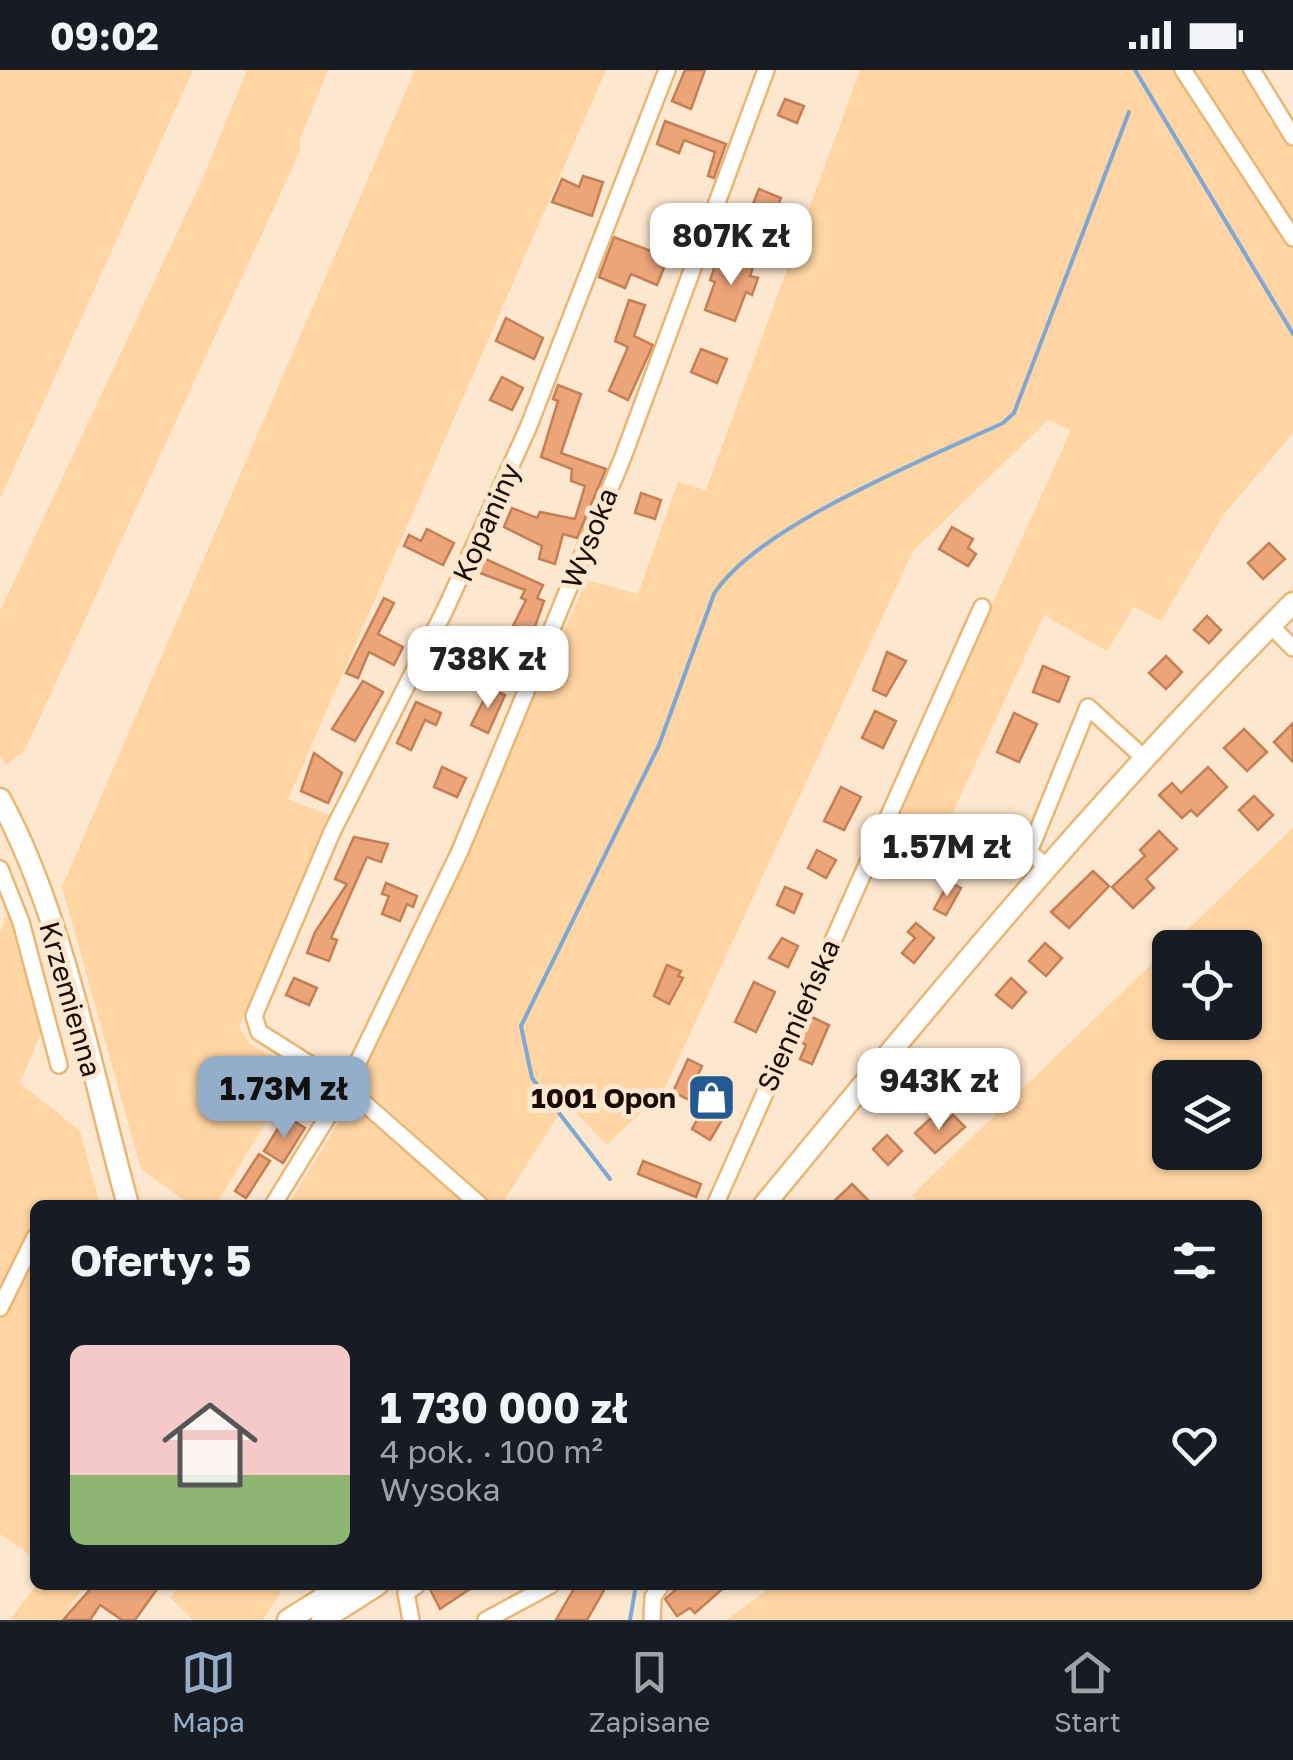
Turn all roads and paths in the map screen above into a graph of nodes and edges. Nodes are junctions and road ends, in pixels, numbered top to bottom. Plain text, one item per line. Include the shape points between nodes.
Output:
1 (667, 70) edge
2 (766, 70) edge
3 (1183, 70) edge
4 (1252, 70) edge
5 (1293, 138) edge
6 (1293, 238) edge
7 (1293, 604) edge
8 (982, 608) dead end
9 (1270, 626) junction
10 (1293, 648) edge
11 (1143, 757) junction
12 (3, 811) edge
13 (1045, 865) junction
14 (0, 869) edge
15 (59, 1065) dead end
16 (346, 1087) junction
17 (127, 1200) edge
18 (276, 1200) edge
19 (474, 1200) edge
20 (718, 1200) edge
21 (768, 1200) edge
22 (30, 1248) edge
23 (0, 1308) edge
24 (345, 1590) edge
25 (410, 1590) edge
26 (541, 1590) edge
27 (657, 1590) edge
28 (324, 1608) edge
29 (288, 1620) edge
30 (365, 1620) edge
31 (411, 1620) edge
32 (486, 1620) edge
33 (652, 1620) edge

1 - 16 street, Kopaniny via 528,428 446,610 332,832 254,1016 266,1038
2 - 16 street, Wysoka via 628,442 498,759
3 - 6 street
4 - 5 street
7 - 9 main road
8 - 20 street, Siennieńska
9 - 10 street
9 - 11 main road
11 - 13 main road
11 - 13 street via 1088,707 1029,852
12 - 17 main road, Krzemienna via 43,902
13 - 21 main road
14 - 15 street via 22,922
16 - 18 street, Wysoka
16 - 19 street
22 - 23 street
24 - 28 main road
24 - 30 main road
25 - 31 street
26 - 32 street
27 - 33 street
28 - 29 main road

